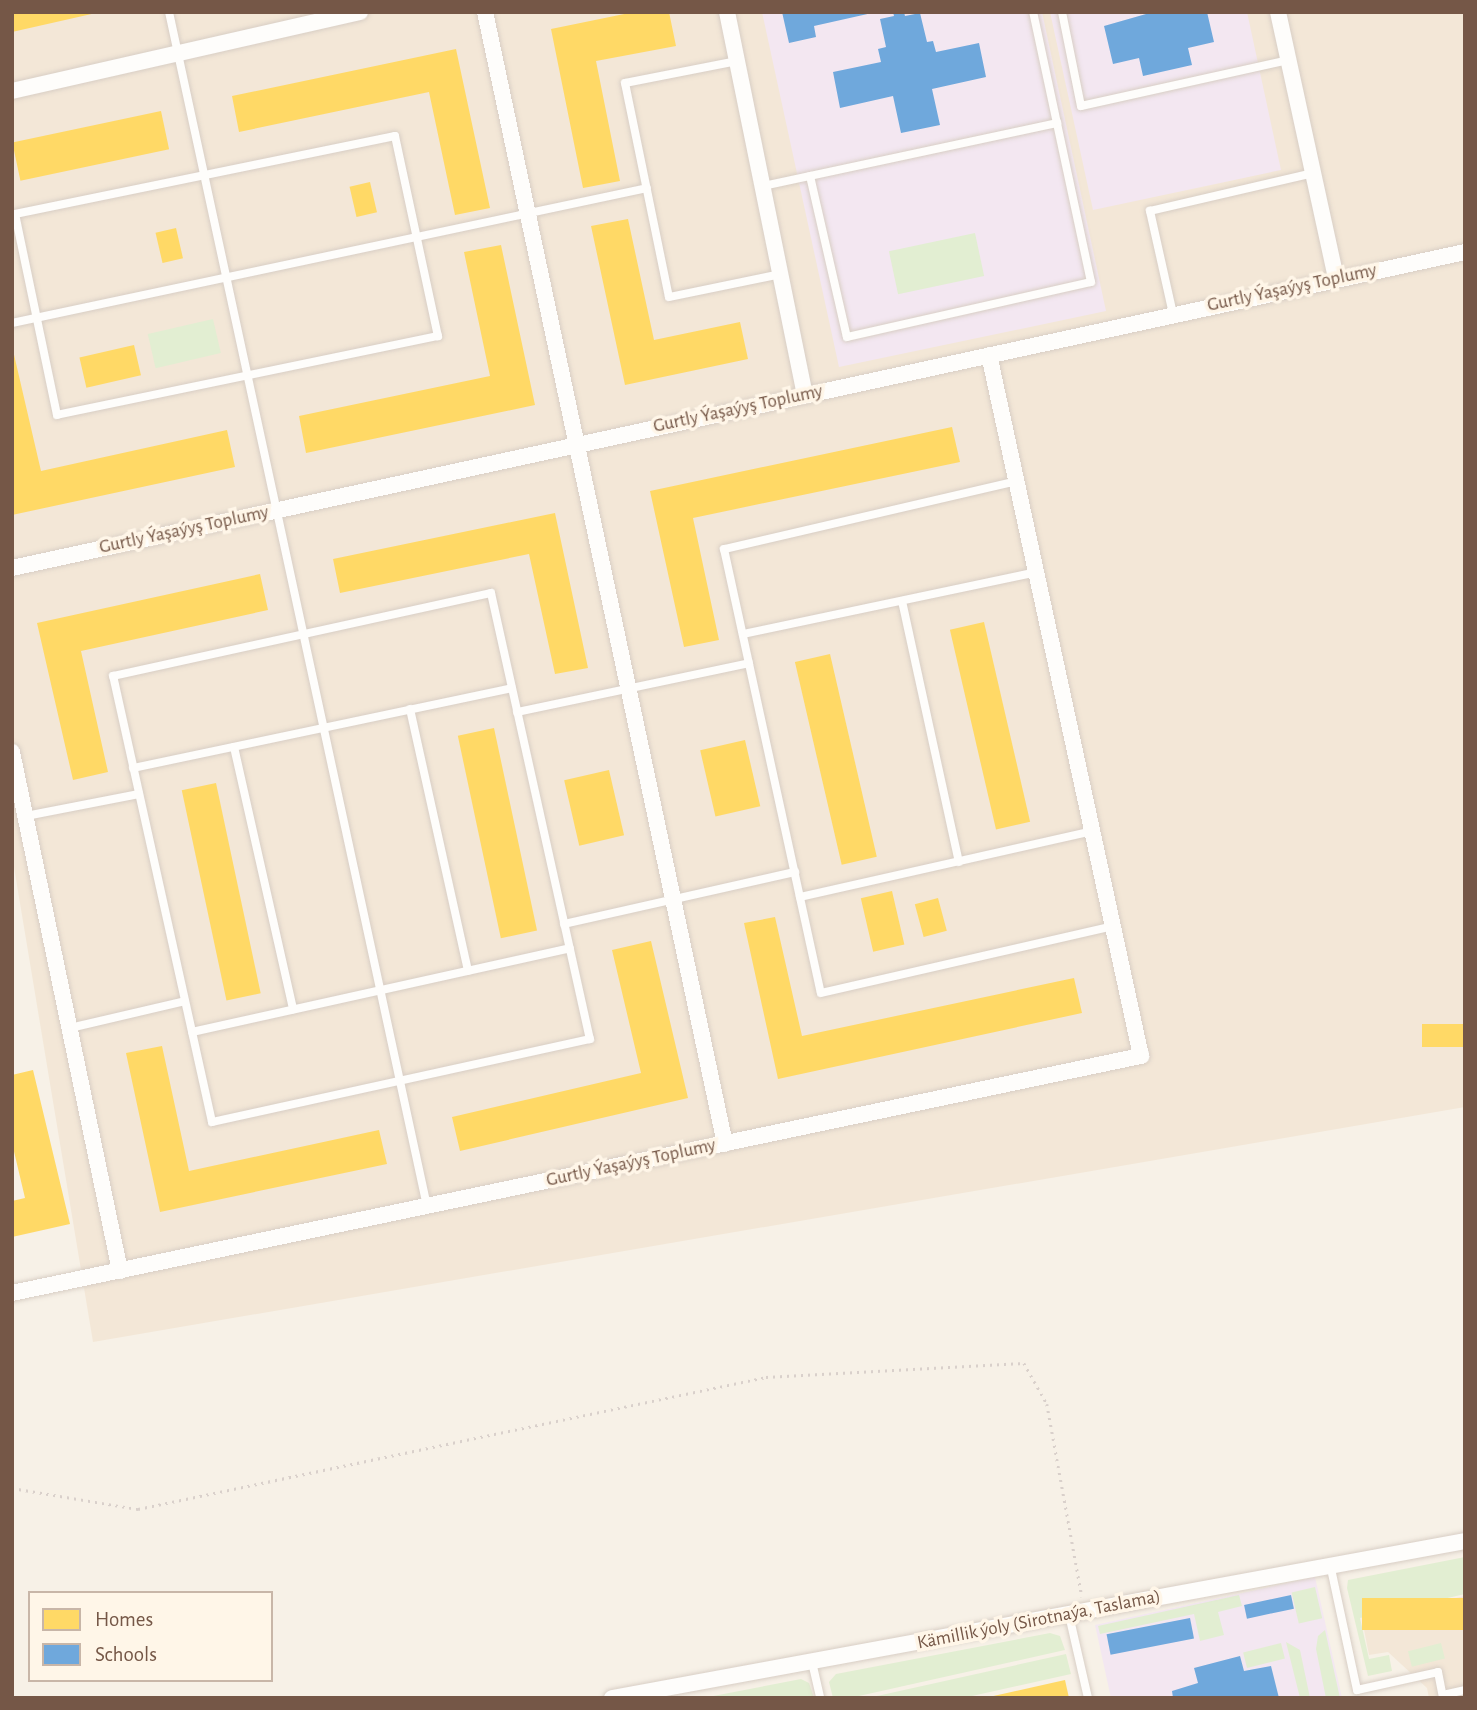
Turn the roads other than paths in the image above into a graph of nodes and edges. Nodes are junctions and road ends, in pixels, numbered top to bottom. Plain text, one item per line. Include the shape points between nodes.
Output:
1 (169, 12) edge
2 (360, 12) edge
3 (485, 12) edge
4 (727, 12) edge
5 (1033, 12) edge
6 (1062, 12) edge
7 (1278, 12) edge
8 (178, 53) junction
9 (1288, 60) junction
10 (737, 61) junction
11 (12, 91) edge
12 (1057, 123) junction
13 (1313, 173) junction
14 (204, 175) junction
15 (810, 176) junction
16 (763, 186) junction
17 (646, 188) junction
18 (528, 214) junction
19 (417, 237) junction
20 (1465, 252) edge
21 (780, 274) junction
22 (226, 277) junction
23 (1336, 279) junction
24 (1173, 314) junction
25 (36, 317) junction
26 (12, 323) edge
27 (989, 355) junction
28 (247, 376) junction
29 (805, 394) junction
30 (577, 445) junction
31 (1017, 481) junction
32 (276, 510) junction
33 (12, 568) edge
34 (1036, 572) junction
35 (902, 601) junction
36 (303, 634) junction
37 (743, 634) junction
38 (749, 663) junction
39 (512, 688) junction
40 (628, 689) junction
41 (411, 709) junction
42 (517, 712) junction
43 (324, 728) junction
44 (234, 747) junction
45 (12, 752) edge
46 (133, 768) junction
47 (139, 794) junction
48 (26, 817) junction
49 (1092, 831) junction
50 (959, 862) junction
51 (795, 872) junction
52 (800, 897) junction
53 (673, 899) junction
54 (564, 924) junction
55 (1113, 925) junction
56 (570, 948) junction
57 (468, 971) junction
58 (380, 990) junction
59 (185, 1001) junction
60 (293, 1009) junction
61 (70, 1028) junction
62 (192, 1032) junction
63 (400, 1081) junction
64 (725, 1144) junction
65 (426, 1206) junction
66 (120, 1271) junction
67 (12, 1293) edge
68 (1465, 1541) edge
69 (1330, 1564) junction
70 (1077, 1613) junction
71 (812, 1662) junction
72 (1465, 1690) edge
73 (1443, 1696) edge
74 (612, 1698) edge
75 (820, 1698) edge
76 (1088, 1698) edge

1 - 8 lane
2 - 8 street
3 - 18 street
4 - 10 street
5 - 12 lane
6 - 9 lane via 1081,106
7 - 9 street
8 - 11 street
8 - 14 lane
9 - 13 street
10 - 16 street
10 - 17 lane via 625,83
12 - 15 lane
12 - 15 lane via 1091,282 847,337
13 - 23 street
13 - 24 lane via 1150,211
14 - 19 lane via 396,136
14 - 22 lane
14 - 25 lane via 15,214
15 - 16 lane
16 - 21 street
17 - 18 lane
17 - 21 lane via 669,297
18 - 19 lane
18 - 30 street
19 - 22 lane
19 - 28 lane via 438,336
20 - 23 street, Gurtly Ýaşaýyş Toplumy
21 - 29 street
22 - 25 lane
22 - 28 lane
23 - 24 street, Gurtly Ýaşaýyş Toplumy
24 - 27 street, Gurtly Ýaşaýyş Toplumy
25 - 26 lane
25 - 28 lane via 57,415
27 - 29 street, Gurtly Ýaşaýyş Toplumy
27 - 31 street
28 - 32 lane
29 - 30 street, Gurtly Ýaşaýyş Toplumy
30 - 32 street, Gurtly Ýaşaýyş Toplumy
30 - 40 street
31 - 34 street
31 - 37 lane via 724,549
32 - 33 street, Gurtly Ýaşaýyş Toplumy
32 - 36 lane
34 - 35 lane
34 - 49 street
35 - 37 lane
35 - 50 lane
36 - 39 lane via 491,593
36 - 43 lane
36 - 46 lane via 113,676
37 - 38 lane
38 - 40 lane
38 - 51 lane
39 - 41 lane
39 - 42 lane
40 - 42 lane
40 - 53 street
41 - 43 lane
41 - 57 lane
42 - 54 lane
43 - 44 lane
43 - 58 lane
44 - 46 lane
44 - 60 lane
45 - 48 street
46 - 47 lane
47 - 48 lane
47 - 59 lane
48 - 61 street
49 - 50 lane
49 - 55 street
50 - 52 lane
51 - 52 lane
51 - 53 lane
52 - 55 lane via 821,993
53 - 54 lane
53 - 64 street
54 - 56 lane
55 - 64 street, Gurtly Ýaşaýyş Toplumy via 1141,1056
56 - 57 lane
56 - 63 lane via 590,1039
57 - 58 lane
58 - 60 lane
58 - 63 lane
59 - 61 lane
59 - 62 lane
60 - 62 lane
61 - 66 street
62 - 63 lane via 212,1122
63 - 65 lane
64 - 65 street, Gurtly Ýaşaýyş Toplumy
65 - 66 street, Gurtly Ýaşaýyş Toplumy
66 - 67 street, Gurtly Ýaşaýyş Toplumy
68 - 69 street, Kämillik ýoly (Sirotnaýa, Taslama)
69 - 70 street, Kämillik ýoly (Sirotnaýa, Taslama)
69 - 73 lane via 1357,1690 1438,1672
70 - 71 street, Kämillik ýoly (Sirotnaýa, Taslama)
70 - 76 lane
71 - 74 street, Kämillik ýoly (Sirotnaýa, Taslama)
71 - 75 lane
72 - 73 lane

